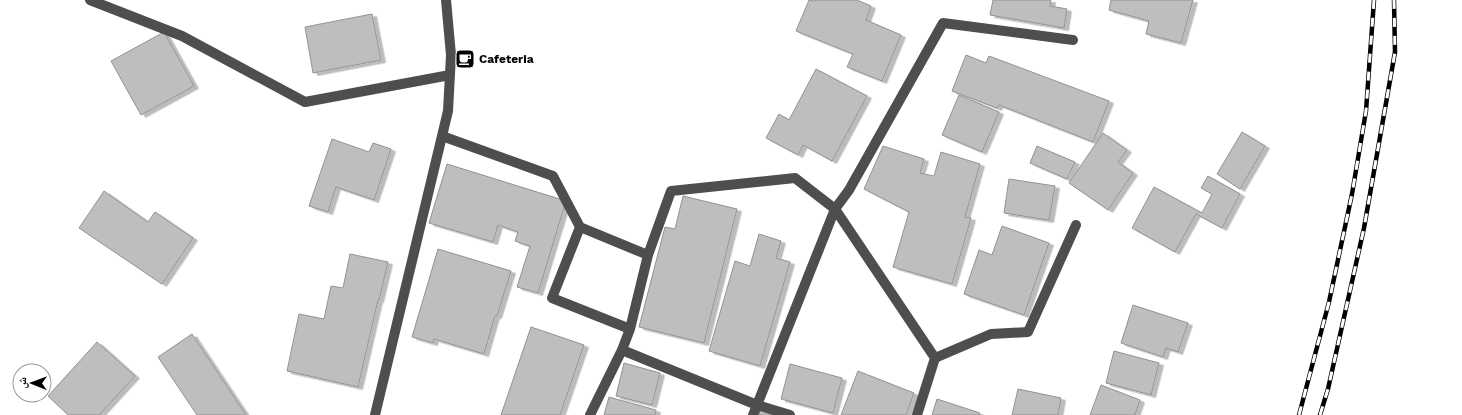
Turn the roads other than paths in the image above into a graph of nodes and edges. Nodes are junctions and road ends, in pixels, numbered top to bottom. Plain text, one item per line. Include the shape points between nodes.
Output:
1 (90, 0) edge
2 (446, 0) edge
3 (1074, 40) dead end
4 (450, 75) junction
5 (442, 136) junction
6 (835, 209) junction
7 (1076, 225) dead end
8 (580, 227) junction
9 (648, 255) junction
10 (630, 329) junction
11 (622, 350) junction
12 (935, 358) junction
13 (757, 405) junction
14 (375, 415) edge
15 (590, 415) edge
16 (753, 415) edge
17 (790, 415) edge
18 (917, 415) edge

1 - 4 street via 182,36 305,102
2 - 4 street via 451,55
3 - 6 street via 943,23 849,190
4 - 5 street via 448,111
5 - 8 street via 553,176
5 - 14 street
6 - 9 street via 795,178 671,191
6 - 12 street
6 - 13 street
7 - 12 street via 1028,332 991,334
8 - 9 street
8 - 10 street via 552,298
9 - 10 street
10 - 11 street
11 - 13 street
11 - 15 street
12 - 18 street
13 - 16 street
13 - 17 street

